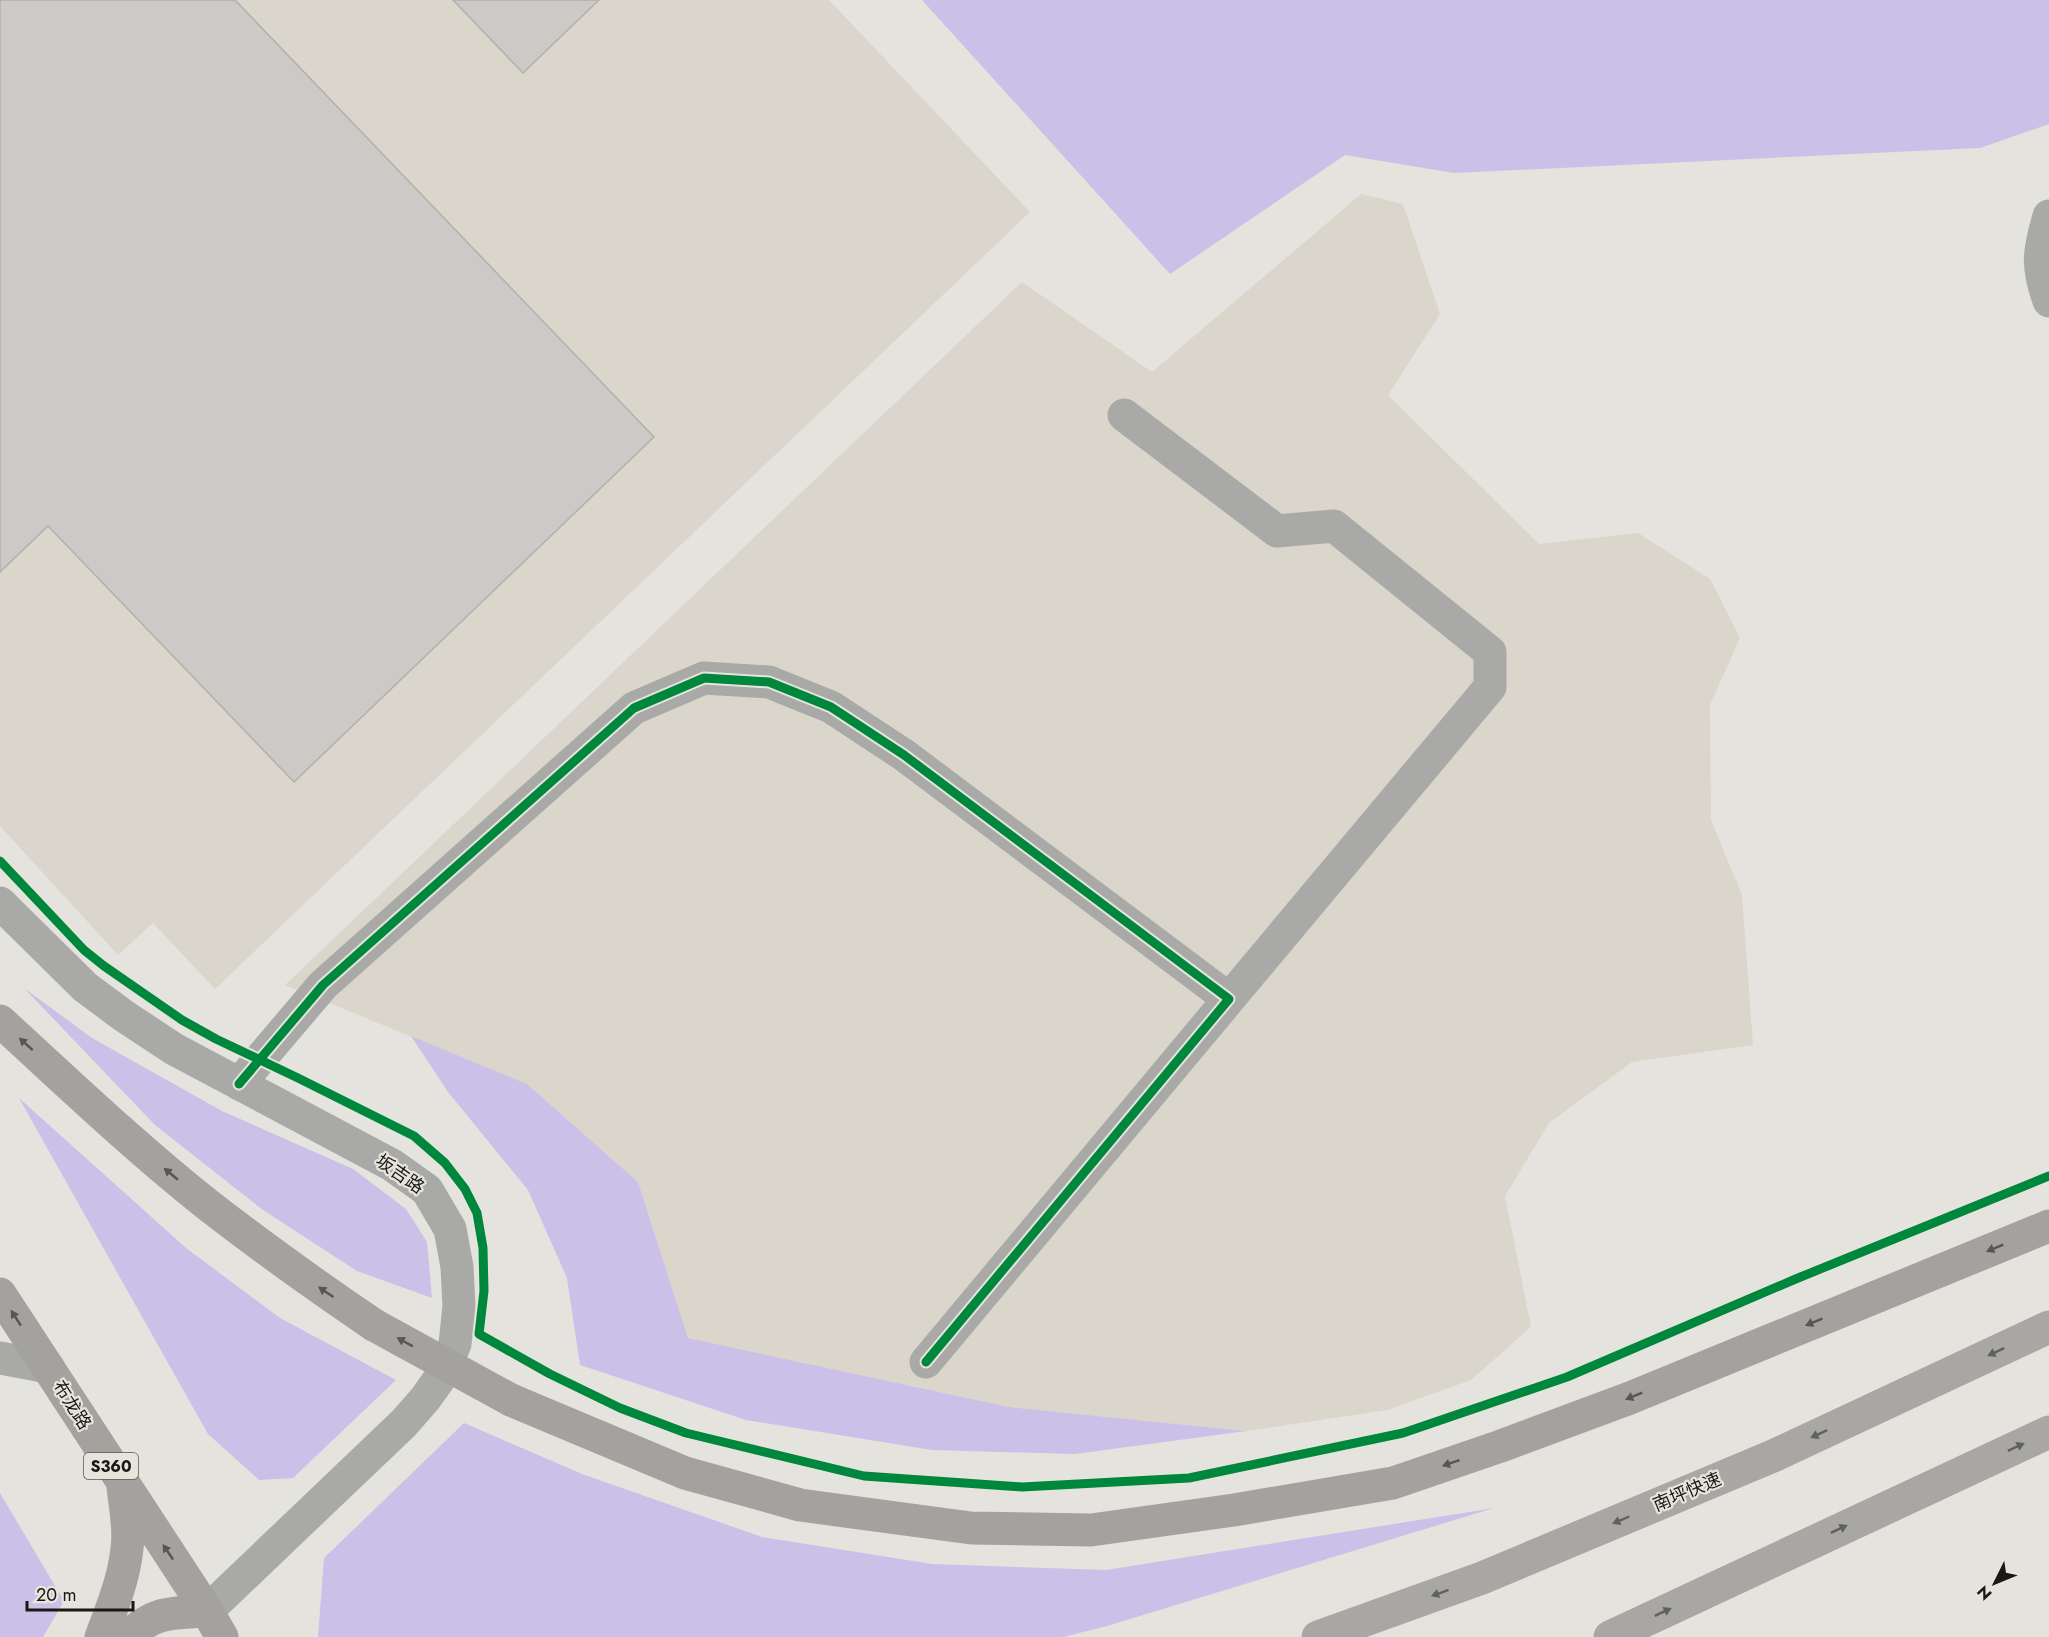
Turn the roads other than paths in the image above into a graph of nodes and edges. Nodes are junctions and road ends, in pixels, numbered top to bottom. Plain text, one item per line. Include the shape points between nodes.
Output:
1 (2049, 216) edge
2 (2049, 301) edge
3 (1124, 415) dead end
4 (0, 903) edge
5 (1229, 999) junction
6 (0, 1021) edge
7 (239, 1084) junction
8 (2049, 1226) edge
9 (0, 1294) edge
10 (2049, 1327) edge
11 (0, 1358) edge
12 (926, 1362) dead end
13 (48, 1368) junction
14 (2049, 1432) edge
15 (122, 1482) junction
16 (208, 1628) edge
17 (100, 1637) edge
18 (128, 1637) edge
19 (1318, 1637) edge
20 (1610, 1637) edge

1 - 2 street via 2040,248 2040,276
3 - 5 street via 1277,531 1334,526 1490,652 1490,687
4 - 7 street, 坂吉路 via 78,980 116,1010 174,1049
5 - 7 street via 904,755 831,707 768,682 704,678 634,708 322,985
5 - 12 street
8 -> 6 main road, bridge via 1630,1398 1393,1483 1091,1530 971,1528 800,1504 685,1473 511,1400 374,1325 296,1271 207,1204 117,1128
7 - 16 street, 坂吉路 via 392,1165 427,1190 450,1229 459,1306 455,1344 440,1378 425,1399
13 -> 9 main road, 布龙路 / S360
10 -> 19 highway, 南坪快速 via 1762,1461 1482,1578
11 - 13 street
13 - 15 main road, 布龙路 / S360
20 -> 14 highway
16 -> 15 main road, 布龙路 / S360
15 - 17 main road via 128,1547 118,1592
16 - 18 main road via 165,1614 151,1618

